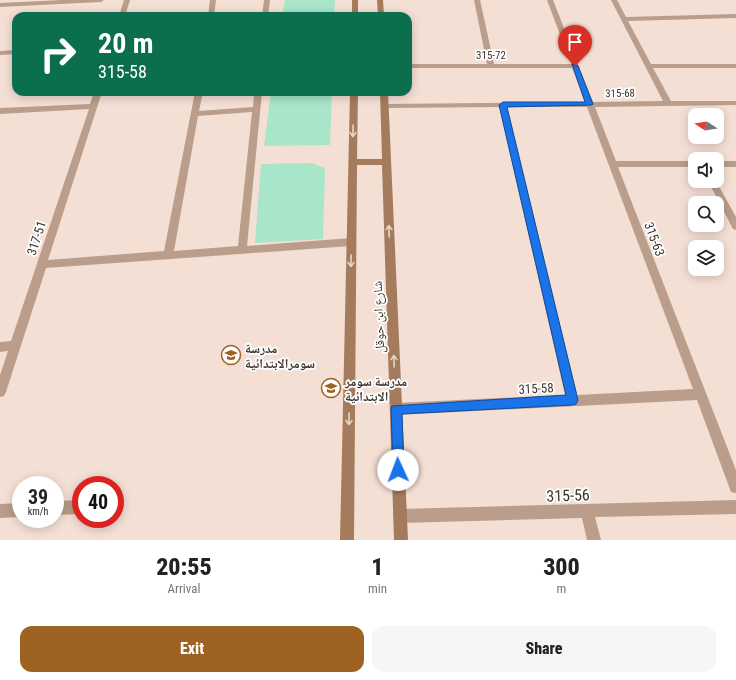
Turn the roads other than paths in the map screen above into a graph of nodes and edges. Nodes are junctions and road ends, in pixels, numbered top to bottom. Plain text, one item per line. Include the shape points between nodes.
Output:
1 (101, 0) edge
2 (127, 0) edge
3 (214, 0) edge
4 (267, 0) edge
5 (355, 0) edge
6 (380, 0) edge
7 (478, 0) edge
8 (550, 0) edge
9 (614, 0) edge
10 (0, 5) edge
11 (123, 12) edge
12 (212, 12) edge
13 (266, 12) edge
14 (355, 12) edge
15 (381, 12) edge
16 (736, 16) edge
17 (624, 19) junction
18 (12, 52) edge
19 (0, 53) edge
20 (412, 66) edge
21 (491, 66) junction
22 (575, 66) junction
23 (648, 66) junction
24 (736, 66) edge
25 (97, 96) edge
26 (198, 96) edge
27 (258, 96) edge
28 (354, 96) edge
29 (384, 96) edge
30 (668, 103) junction
31 (736, 103) edge
32 (590, 104) junction
33 (503, 105) junction
34 (93, 106) junction
35 (384, 106) junction
36 (256, 109) junction
37 (0, 111) edge
38 (195, 114) junction
39 (353, 162) junction
40 (386, 162) junction
41 (612, 164) junction
42 (688, 164) edge
43 (724, 164) edge
44 (736, 164) edge
45 (716, 188) edge
46 (736, 226) edge
47 (351, 242) junction
48 (242, 251) junction
49 (168, 256) junction
50 (42, 264) junction
51 (15, 346) junction
52 (0, 347) edge
53 (0, 392) edge
54 (700, 394) junction
55 (572, 400) junction
56 (396, 409) junction
57 (736, 487) edge
58 (736, 507) edge
59 (12, 510) edge
60 (0, 511) edge
61 (587, 511) junction
62 (400, 516) junction
63 (347, 540) edge
64 (401, 540) edge
65 (594, 540) edge

1 - 10 street
2 - 11 street
3 - 12 street
4 - 13 street
5 - 14 street
6 - 15 street
7 - 21 street
8 - 22 street, 315-63
9 - 17 street
16 - 17 street
17 - 23 street
18 - 19 street
20 - 21 street, 315-72
21 - 22 street, 315-72
22 - 32 street, 315-63
23 - 24 street
23 - 30 street
25 - 34 street, 317-51
26 - 38 street
27 - 36 street
28 -> 39 street, شارع ابن حوقل
29 - 35 street, شارع ابن حوقل
30 - 31 street, 315-68
30 - 32 street, 315-68
32 - 33 street, 315-68
32 - 41 street, 315-63
33 - 35 street, 315-68
33 - 55 street
34 - 37 street
34 - 50 street, 317-51
35 - 40 street, شارع ابن حوقل
36 - 38 street
36 - 48 street
38 - 49 street
39 - 40 street
39 - 47 street, شارع ابن حوقل
56 -> 40 street, شارع ابن حوقل
41 - 42 street
41 - 54 street, 315-63
43 - 44 street
45 - 46 street
47 - 48 street
47 -> 63 street, شارع ابن حوقل
48 - 49 street
49 - 50 street
50 - 51 street, 317-51
51 - 52 street
51 - 53 street, 317-51
54 - 55 street, 315-58
54 - 57 street, 315-63
55 - 56 street, 315-58
56 - 62 street, شارع ابن حوقل
58 - 61 street, 315-56
59 - 60 street
61 - 62 street, 315-56
61 - 65 street
62 - 64 street, شارع ابن حوقل

